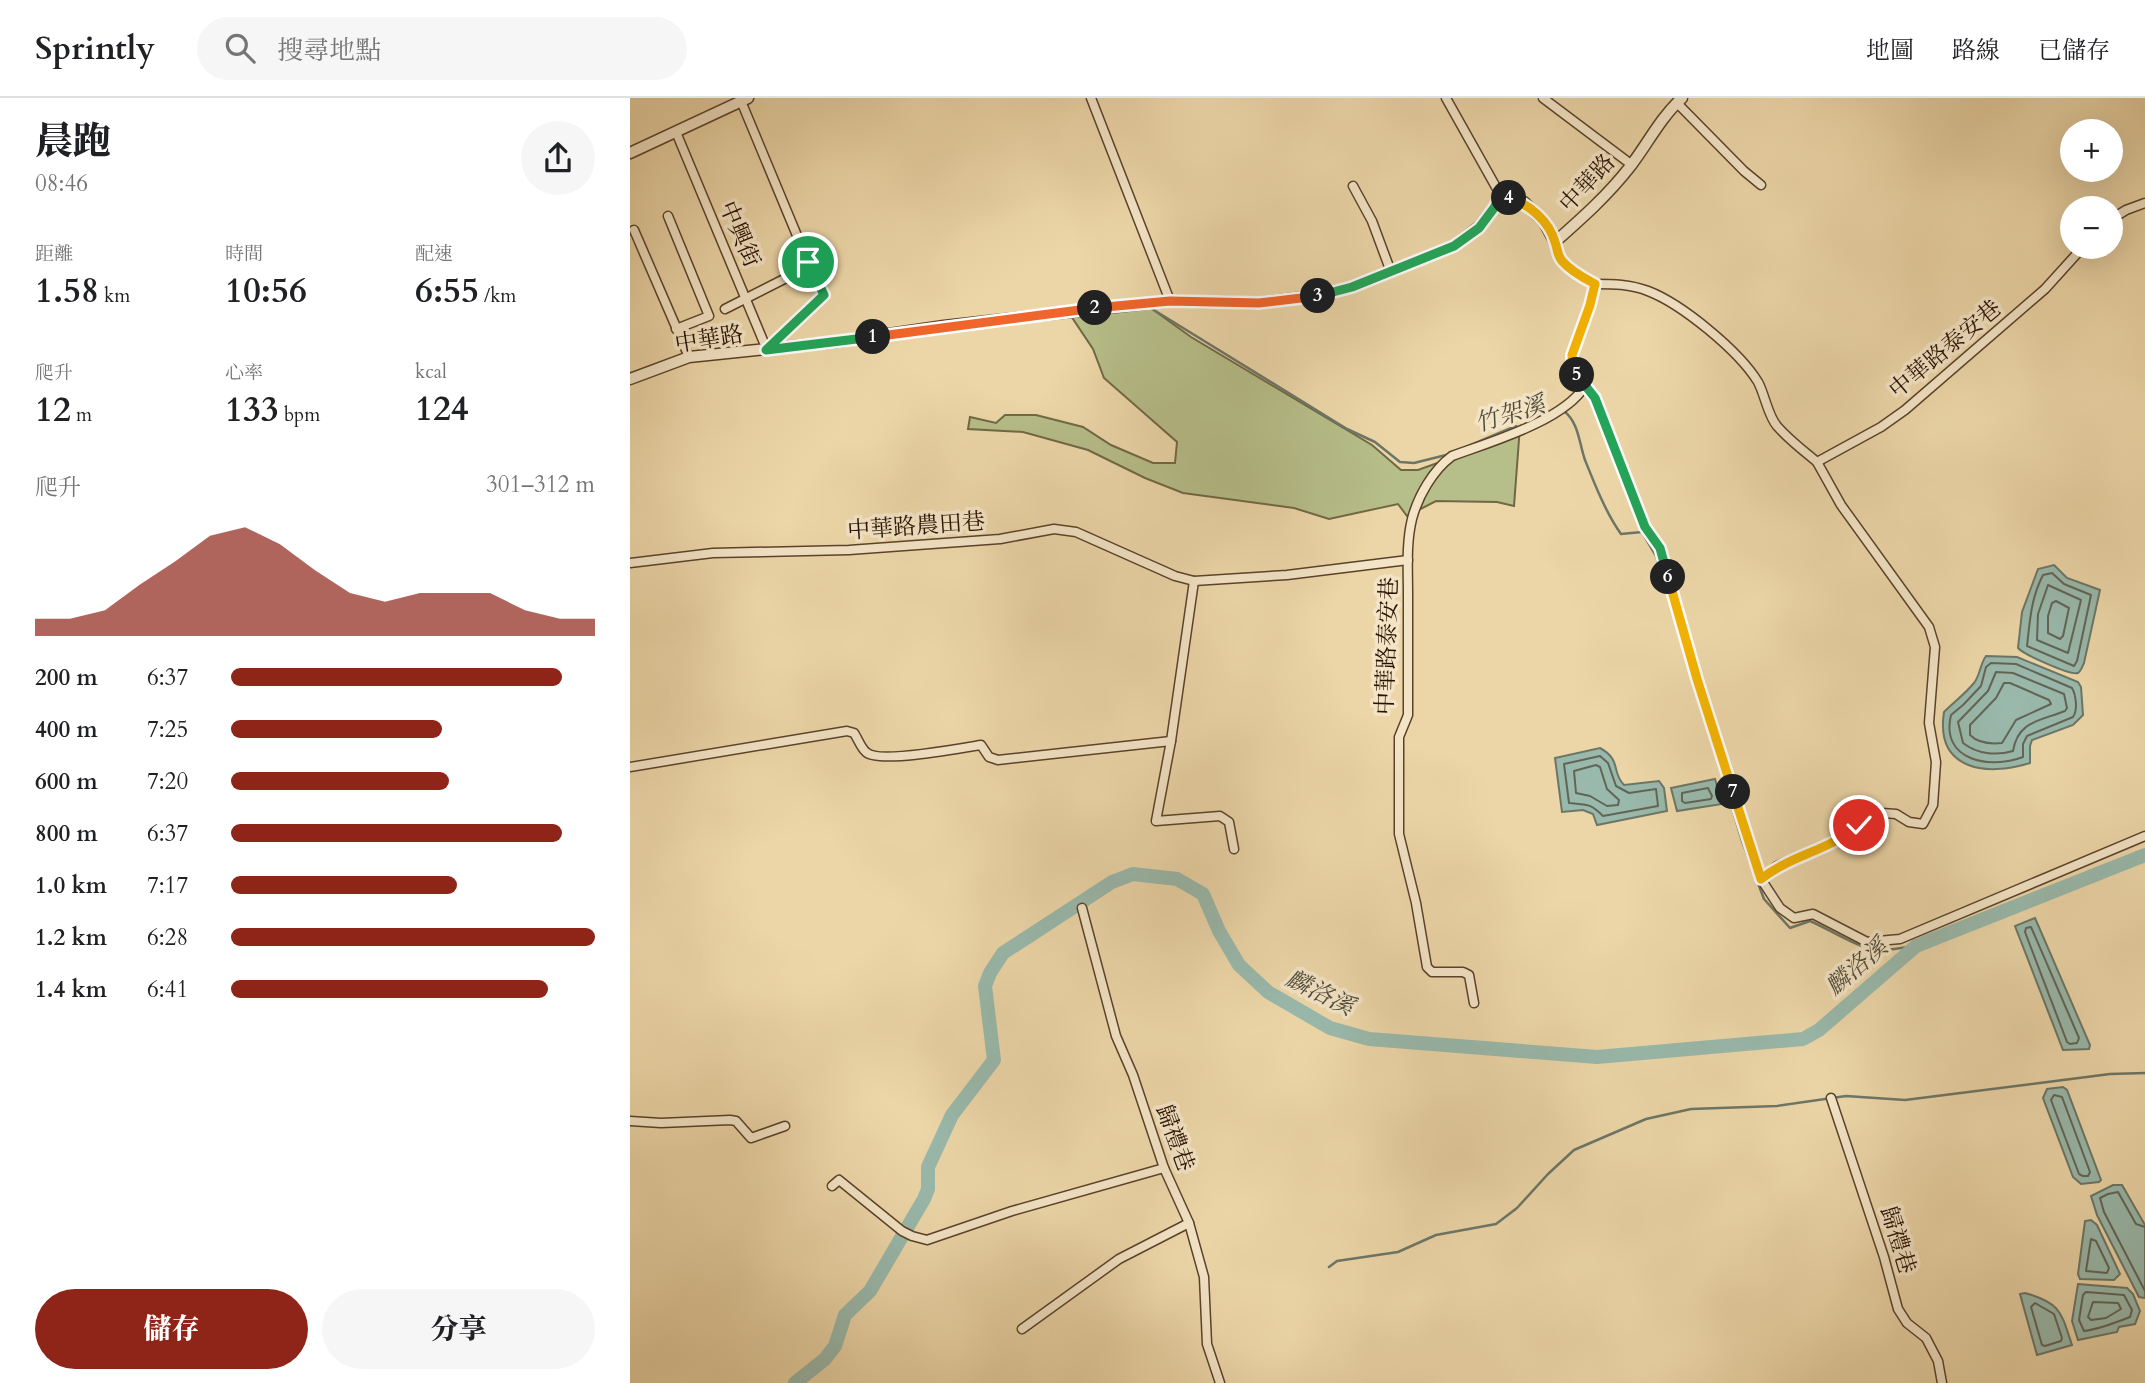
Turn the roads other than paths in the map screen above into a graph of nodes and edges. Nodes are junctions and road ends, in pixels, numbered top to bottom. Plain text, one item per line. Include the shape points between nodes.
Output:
1 (1091, 98) edge
2 (1446, 98) edge
3 (1543, 98) edge
4 (745, 100) edge
5 (1679, 101) edge
6 (676, 132) junction
7 (630, 153) edge
8 (1632, 165) junction
9 (1761, 185) dead end
10 (1353, 186) dead end
11 (1501, 195) junction
12 (2145, 202) edge
13 (2123, 212) edge
14 (668, 216) dead end
15 (634, 230) dead end
16 (1555, 242) junction
17 (2072, 259) edge
18 (808, 262) junction
19 (1391, 272) junction
20 (1595, 284) junction
21 (746, 299) junction
22 (1170, 301) junction
23 (725, 309) dead end
24 (676, 329) junction
25 (766, 350) junction
26 (688, 358) junction
27 (630, 379) edge
28 (1585, 386) junction
29 (1816, 462) junction
30 (1408, 560) junction
31 (630, 563) edge
32 (1194, 581) junction
33 (1171, 741) junction
34 (630, 767) edge
35 (2145, 836) edge
36 (1234, 849) dead end
37 (1761, 879) junction
38 (1082, 908) dead end
39 (1474, 1003) dead end
40 (1831, 1098) dead end
41 (630, 1121) edge
42 (785, 1126) dead end
43 (1164, 1168) junction
44 (832, 1186) dead end
45 (1189, 1223) junction
46 (1022, 1329) dead end
47 (1220, 1383) edge
48 (1942, 1383) edge

1 - 22 street
2 - 11 street
3 - 8 street
4 - 6 street
4 - 18 street
5 - 8 street, 中華路
5 - 9 street
6 - 7 street
6 - 21 street, 中興街
8 - 16 street, 中華路 via 1605,197
10 - 19 street
11 - 16 street, 中華路 via 1524,202 1544,222
11 - 19 street, 中華路 via 1479,228 1465,239
12 - 13 street
14 - 24 street via 709,316
15 - 24 street
16 - 20 street via 1562,261
17 - 29 street, 中華路泰安巷 via 2045,289 1905,410
18 - 21 street via 802,271
18 - 25 street via 824,295
19 - 22 street, 中華路 via 1352,287 1287,301
20 - 28 street via 1572,355 1573,371
20 - 29 street via 1648,291 1677,306 1722,341 1757,380 1776,425
21 - 23 street
21 - 25 street, 中興街
22 - 25 street, 中華路
24 - 26 street
25 - 26 street, 中華路
26 - 27 street, 中華路
28 - 30 street, 中華路泰安巷 via 1572,402 1441,465 1417,503
28 - 37 street via 1595,398 1645,527 1660,548
29 - 37 street via 1841,505 1929,626 1935,647 1929,723 1936,762 1933,805 1923,824 1882,813 1844,838 1777,866
30 - 32 street, 中華路農田巷
30 - 39 street, 中華路泰安巷 via 1408,715 1399,737 1399,834 1427,967 1432,972 1469,975
31 - 32 street, 中華路農田巷 via 713,553 849,550 1000,539 1054,529 1076,532
32 - 33 street
33 - 34 street via 998,760 989,757 981,745 875,757 847,731
33 - 36 street via 1156,821 1220,816 1229,822
35 - 37 street via 1900,939 1867,942 1813,914 1794,918 1780,908
38 - 43 street, 歸禮巷 via 1116,1035
40 - 48 street, 歸禮巷 via 1898,1309 1926,1338 1938,1361
41 - 42 street via 730,1120 737,1121 751,1138
43 - 44 street via 928,1240 902,1231 839,1180
43 - 45 street, 歸禮巷
45 - 46 street via 1119,1259
45 - 47 street, 歸禮巷 via 1203,1277 1207,1344

